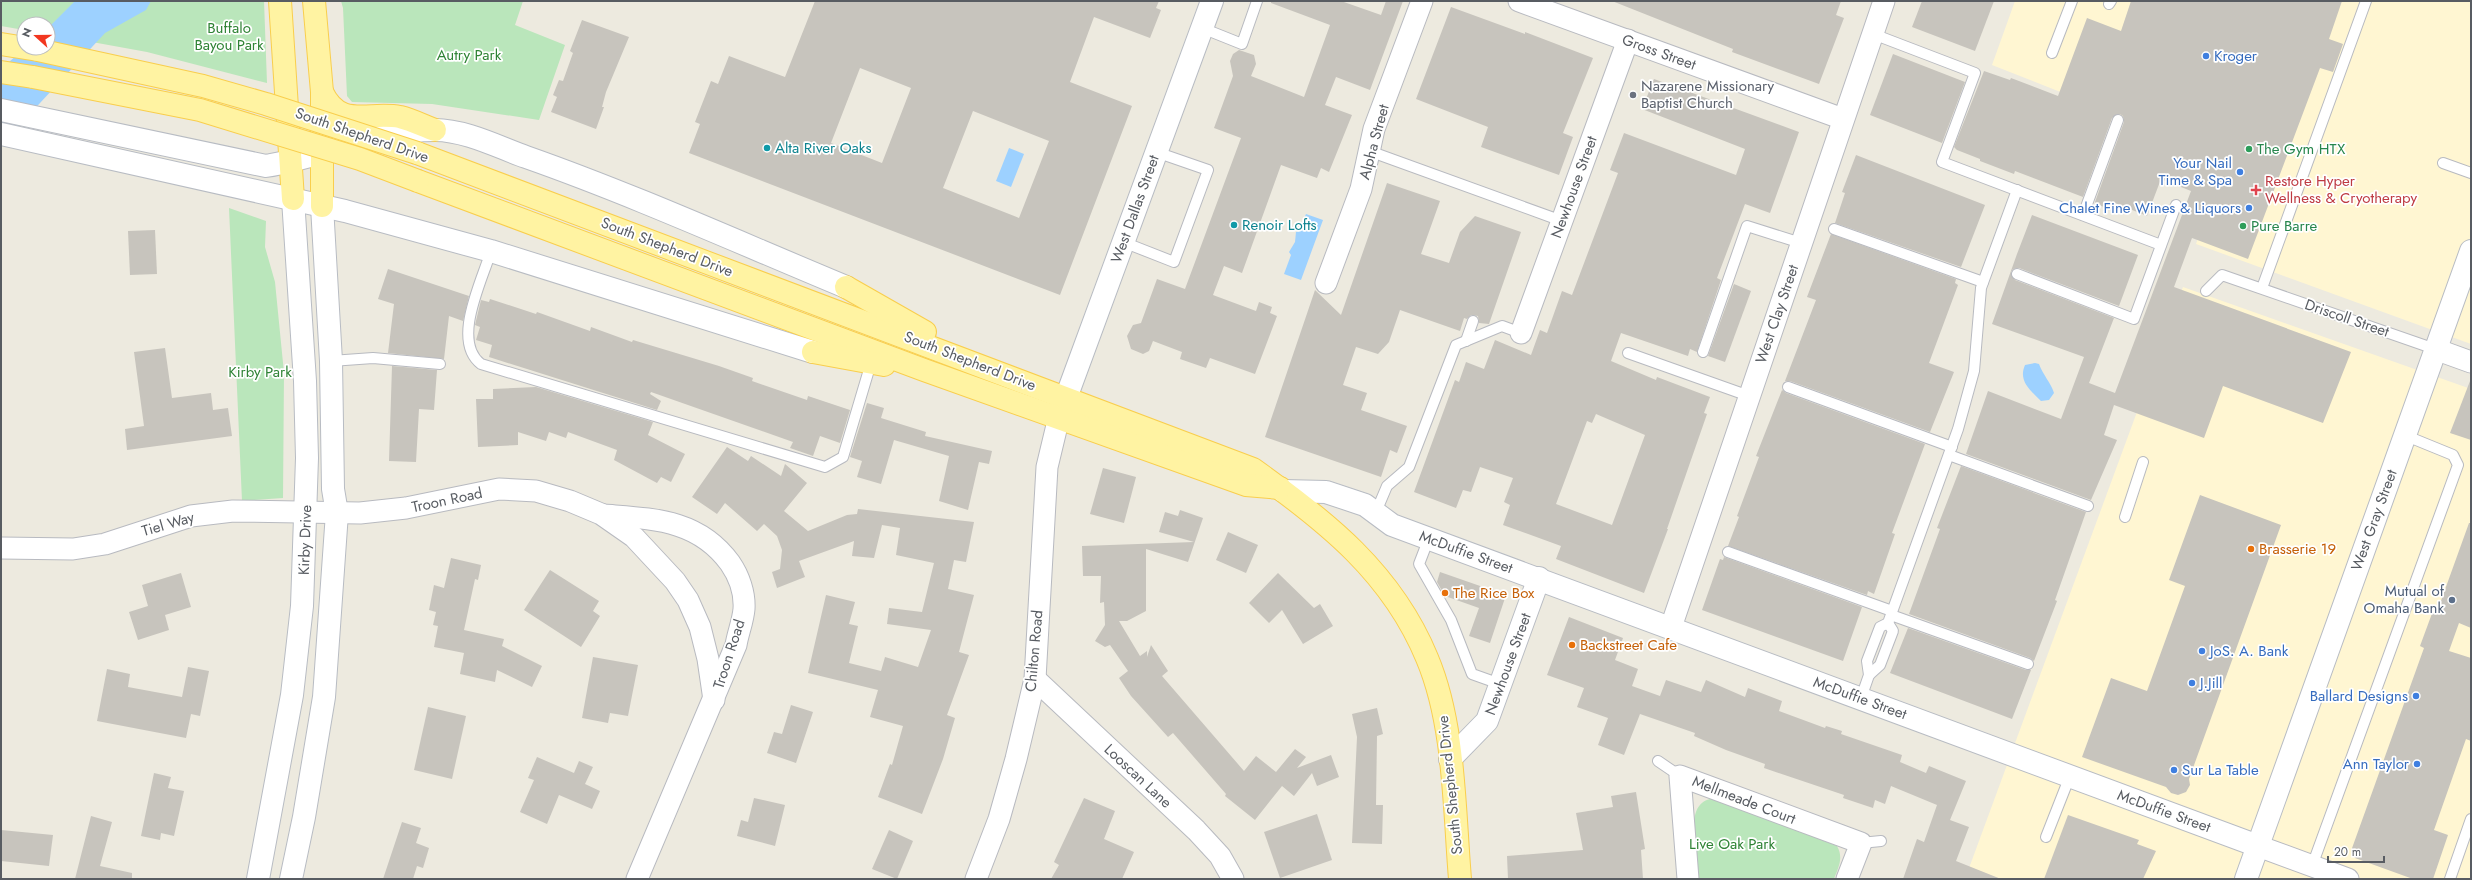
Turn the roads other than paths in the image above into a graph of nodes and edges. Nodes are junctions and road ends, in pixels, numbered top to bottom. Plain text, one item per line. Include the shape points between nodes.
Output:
1 (280, 1) edge
2 (314, 1) edge
3 (1212, 1) edge
4 (1257, 1) edge
5 (1422, 1) edge
6 (1519, 1) edge
7 (1884, 1) edge
8 (2072, 1) edge
9 (2366, 1) edge
10 (1202, 28) junction
11 (1873, 34) junction
12 (1628, 40) junction
13 (1, 44) edge
14 (2052, 53) dead end
15 (1, 72) edge
16 (322, 92) junction
17 (1, 110) edge
18 (1843, 119) junction
19 (2118, 120) dead end
20 (435, 130) junction
21 (1, 134) edge
22 (1368, 151) junction
23 (1156, 152) junction
24 (322, 154) junction
25 (290, 162) junction
26 (2443, 163) dead end
27 (2471, 172) edge
28 (2017, 190) junction
29 (293, 199) junction
30 (2176, 205) dead end
31 (322, 206) junction
32 (2083, 215) junction
33 (1562, 220) junction
34 (1834, 230) dead end
35 (1123, 242) junction
36 (1801, 243) junction
37 (2162, 245) junction
38 (2471, 251) edge
39 (492, 252) junction
40 (2017, 274) dead end
41 (1983, 282) junction
42 (1326, 283) dead end
43 (846, 287) joint
44 (2262, 288) junction
45 (2206, 291) dead end
46 (1473, 321) dead end
47 (1521, 333) joint
48 (1466, 341) junction
49 (2435, 349) junction
50 (813, 352) joint
51 (1702, 352) dead end
52 (1628, 353) dead end
53 (332, 361) junction
54 (2471, 362) edge
55 (871, 363) junction
56 (440, 364) dead end
57 (986, 366) junction
58 (924, 370) junction
59 (1788, 387) dead end
60 (1749, 396) junction
61 (1063, 407) junction
62 (2404, 435) junction
63 (1950, 451) junction
64 (2143, 462) dead end
65 (1282, 489) junction
66 (2088, 506) dead end
67 (1376, 512) junction
68 (306, 513) junction
69 (337, 513) junction
70 (601, 514) junction
71 (2125, 517) dead end
72 (1429, 538) junction
73 (1, 548) edge
74 (1728, 552) dead end
75 (1539, 578) junction
76 (1890, 616) junction
77 (1671, 627) junction
78 (2028, 664) dead end
79 (1869, 674) junction
80 (1034, 679) junction
81 (1500, 684) junction
82 (1860, 698) junction
83 (714, 700) junction
84 (1450, 759) junction
85 (1658, 760) dead end
86 (1680, 776) junction
87 (2070, 776) junction
88 (2471, 819) edge
89 (2046, 837) dead end
90 (1881, 841) dead end
91 (1861, 843) junction
92 (2258, 846) junction
93 (2312, 866) junction
94 (258, 879) edge
95 (291, 879) edge
96 (637, 879) edge
97 (976, 879) edge
98 (1233, 879) edge
99 (1460, 879) edge
100 (1688, 879) edge
101 (1847, 879) edge
102 (2246, 879) edge
103 (2348, 879) edge
104 (2450, 879) edge

1 - 25 main road
2 - 16 main road
3 - 10 street, West Dallas Street
4 - 10 lane via 1242,44
5 - 22 street, Alpha Street
6 - 12 street, Gross Street
7 - 11 street, West Clay Street
8 - 14 lane
9 - 44 lane
10 - 23 street, West Dallas Street
11 - 18 street, West Clay Street
11 - 28 lane via 1975,73 1942,162
12 - 18 street, Gross Street
12 - 33 street, Newhouse Street
13 - 57 main road, South Shepherd Drive, bridge via 210,88 417,153
15 - 58 main road, South Shepherd Drive, bridge via 200,110 283,134 418,181
16 - 20 main road via 328,105 338,113 351,116 400,117
16 - 24 main road
17 - 25 street via 259,166
18 - 36 street, West Clay Street
19 - 32 lane
20 - 24 street via 398,134
20 - 43 street via 462,135 564,171
21 - 29 street
22 - 33 lane
22 - 42 street, Alpha Street via 1361,189
23 - 35 street, West Dallas Street
23 - 35 lane via 1208,170 1174,262
24 - 25 street
24 - 31 main road
25 - 29 main road
26 - 27 lane
28 - 32 lane
28 - 41 lane
29 - 31 street
29 - 68 street, Kirby Drive via 305,381
30 - 37 lane
31 - 39 street
31 - 53 street, Kirby Drive
32 - 37 lane
33 - 47 street, Newhouse Street
34 - 41 lane
35 - 61 street, West Dallas Street
36 - 51 lane via 1748,226
36 - 60 street, West Clay Street
37 - 40 lane via 2134,319
38 - 49 street, West Gray Street
39 - 50 street
39 - 55 lane via 468,323 468,346 472,358 481,364 825,467 842,457
41 - 63 lane via 1974,371
43 - 57 main road
44 - 45 lane, Driscoll Street via 2222,275
44 - 49 lane, Driscoll Street
46 - 48 lane
47 - 48 lane via 1502,326
48 - 67 lane via 1456,345 1409,467 1386,486
49 - 54 street, Driscoll Street
49 - 62 street, West Gray Street
50 - 55 main road
52 - 60 lane
53 - 56 lane via 373,358
53 - 69 street, Kirby Drive via 333,489
55 - 58 main road
57 - 61 main road, South Shepherd Drive
58 - 61 main road, South Shepherd Drive
59 - 63 lane
60 - 77 street, West Clay Street
61 - 65 main road, South Shepherd Drive via 1246,485
61 - 80 street, Chilton Road via 1046,467
62 - 92 street, West Gray Street
62 - 93 lane via 2453,455 2458,465
63 - 66 lane
63 - 76 lane
64 - 71 lane
65 - 67 street, McDuffie Street via 1326,492 1365,505
65 - 84 main road, South Shepherd Drive via 1354,548 1378,576 1402,611 1427,658 1441,707
67 - 72 street, McDuffie Street via 1392,525
68 - 69 street, Tiel Way
68 - 73 street, Tiel Way via 233,511 198,515 105,544 73,549
68 - 94 street, Kirby Drive via 302,606 292,695
69 - 70 street, Troon Road via 406,508 499,489 536,491
69 - 95 street, Kirby Drive via 324,697
70 - 83 street, Troon Road via 634,537 675,581 688,600 701,633
70 - 83 street, Troon Road via 646,518 675,523 687,528 720,549 736,572 743,592 744,609 736,645
72 - 75 street, McDuffie Street
72 - 81 lane via 1419,564 1451,620 1472,674
74 - 76 lane
75 - 77 street, McDuffie Street
75 - 81 street, Newhouse Street
76 - 78 lane
76 - 79 lane via 1880,627 1867,661
76 - 79 lane via 1894,630 1880,665
77 - 82 street, McDuffie Street
79 - 82 lane
80 - 97 street, Chilton Road via 999,819
80 - 98 street, Looscan Lane via 1196,830 1220,856
81 - 84 street, Newhouse Street via 1487,721
82 - 87 street, McDuffie Street
83 - 96 street, Troon Road
84 - 99 main road, South Shepherd Drive
85 - 86 lane
86 - 91 street, Mellmeade Court
86 - 100 street, Mellmeade Court
87 - 89 lane
87 - 92 street, McDuffie Street
88 - 104 lane
90 - 91 lane
91 - 101 street
92 - 93 street, McDuffie Street
92 - 102 street, West Gray Street
93 - 103 street, McDuffie Street

